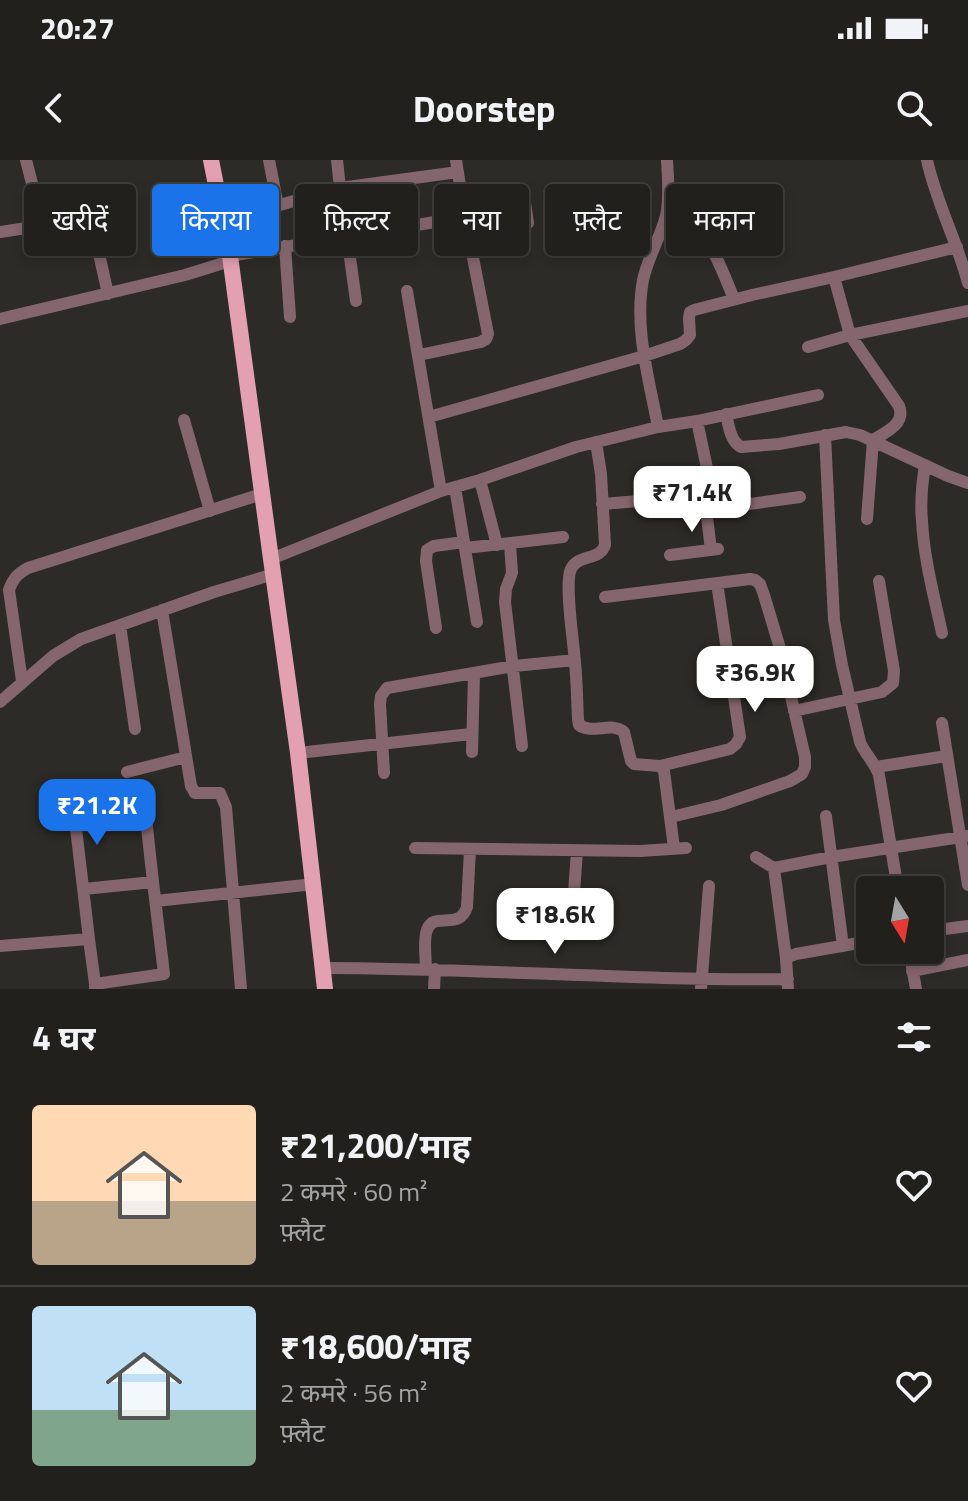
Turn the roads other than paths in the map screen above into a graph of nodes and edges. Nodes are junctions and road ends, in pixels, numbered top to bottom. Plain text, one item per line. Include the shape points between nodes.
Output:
1 (26, 160) edge
2 (211, 160) edge
3 (269, 160) edge
4 (337, 160) edge
5 (667, 160) edge
6 (927, 160) edge
7 (457, 166) edge
8 (32, 184) edge
9 (216, 184) edge
10 (274, 184) edge
11 (340, 184) edge
12 (361, 184) edge
13 (667, 184) edge
14 (666, 215) edge
15 (0, 232) edge
16 (295, 244) edge
17 (285, 246) junction
18 (962, 252) edge
19 (350, 256) edge
20 (473, 256) edge
21 (716, 256) edge
22 (230, 258) junction
23 (834, 277) junction
24 (968, 283) edge
25 (407, 291) dead end
26 (108, 294) junction
27 (734, 299) junction
28 (356, 301) dead end
29 (968, 311) edge
30 (290, 317) dead end
31 (0, 319) edge
32 (850, 335) junction
33 (808, 347) dead end
34 (419, 355) junction
35 (644, 356) junction
36 (818, 395) dead end
37 (726, 414) junction
38 (429, 417) junction
39 (184, 420) dead end
40 (697, 421) junction
41 (658, 427) junction
42 (825, 435) junction
43 (873, 440) junction
44 (596, 442) junction
45 (925, 465) junction
46 (707, 468) dead end
47 (480, 480) junction
48 (968, 483) edge
49 (455, 487) junction
50 (441, 491) junction
51 (262, 494) junction
52 (800, 497) dead end
53 (602, 504) junction
54 (707, 510) junction
55 (210, 511) junction
56 (867, 519) dead end
57 (563, 537) dead end
58 (465, 545) junction
59 (503, 545) junction
60 (670, 555) dead end
61 (272, 567) junction
62 (879, 581) dead end
63 (717, 583) junction
64 (605, 597) dead end
65 (162, 610) junction
66 (477, 622) dead end
67 (120, 625) junction
68 (436, 628) dead end
69 (942, 633) dead end
70 (575, 660) junction
71 (514, 666) junction
72 (474, 674) junction
73 (22, 681) junction
74 (850, 700) junction
75 (0, 702) edge
76 (794, 711) junction
77 (942, 723) dead end
78 (135, 729) dead end
79 (471, 734) junction
80 (383, 743) junction
81 (522, 746) dead end
82 (472, 752) dead end
83 (298, 753) junction
84 (947, 756) junction
85 (186, 757) junction
86 (660, 766) junction
87 (876, 767) junction
88 (127, 772) dead end
89 (384, 773) dead end
90 (145, 809) dead end
91 (74, 811) dead end
92 (826, 816) dead end
93 (671, 817) junction
94 (964, 836) edge
95 (415, 848) dead end
96 (891, 848) junction
97 (470, 849) junction
98 (577, 851) junction
99 (756, 857) dead end
100 (831, 857) junction
101 (774, 868) junction
102 (896, 876) edge
103 (153, 882) junction
104 (314, 884) junction
105 (968, 885) edge
106 (709, 886) dead end
107 (84, 889) junction
108 (234, 894) junction
109 (156, 901) junction
110 (504, 907) dead end
111 (968, 926) edge
112 (944, 929) edge
113 (89, 939) junction
114 (856, 944) edge
115 (0, 946) edge
116 (843, 946) junction
117 (786, 958) junction
118 (968, 960) edge
119 (911, 964) edge
120 (323, 968) junction
121 (431, 969) junction
122 (912, 971) junction
123 (631, 983) edge
124 (701, 984) edge
125 (754, 984) edge
126 (788, 984) edge
127 (95, 987) edge
128 (241, 989) edge
129 (325, 989) edge
130 (434, 989) edge
131 (916, 989) edge

1 - 8 street
2 - 9 main road
3 - 10 street
4 - 11 street
5 - 13 street
6 - 18 street
7 - 12 street
14 - 35 street via 643,281
15 - 26 street via 89,223
16 - 17 street
17 - 22 street
17 - 30 street
18 - 23 street
18 - 24 street
19 - 28 street
20 - 34 street via 486,339
21 - 27 street
22 - 26 street
22 - 51 main road
23 - 27 street
23 - 32 street
25 - 34 street
26 - 31 street
27 - 35 street via 690,312 686,340
29 - 32 street
32 - 33 street
32 - 43 street via 902,413 892,428
34 - 38 street
35 - 38 street
35 - 41 street
36 - 37 street
37 - 40 street
37 - 42 street via 732,437 741,447
38 - 50 street
39 - 55 street
40 - 41 street
40 - 46 street
41 - 44 street
42 - 43 street via 846,432
42 - 74 street via 834,620
43 - 45 street
43 - 56 street
44 - 47 street
44 - 53 street
45 - 48 street
45 - 69 street via 922,521
47 - 49 street
47 - 59 street
49 - 50 street
49 - 58 street
50 - 61 street
51 - 55 street
51 - 61 main road
52 - 54 street
53 - 54 street via 702,496
53 - 70 street via 603,550 578,561 569,573
54 - 60 street via 714,549
55 - 73 street via 19,573 9,590
57 - 59 street
58 - 59 street
58 - 66 street
58 - 68 street via 434,546 426,554
59 - 71 street via 512,573 505,602
61 - 65 street
61 - 83 main road
62 - 74 street via 893,683 882,692
63 - 64 street
63 - 76 street via 750,579 760,584
63 - 86 street via 740,737 730,749
65 - 67 street
65 - 85 street
67 - 73 street via 81,639
67 - 78 street
70 - 71 street
70 - 86 street via 579,725 587,730 621,728 631,761
71 - 72 street
71 - 81 street
72 - 79 street
72 - 80 street via 383,691
73 - 75 street
74 - 76 street
74 - 87 street via 860,742
76 - 93 street via 805,757 802,774 721,805
77 - 84 street
79 - 80 street
79 - 82 street
80 - 83 street
80 - 89 street
83 - 104 main road
84 - 87 street
84 - 94 street
85 - 88 street
85 - 108 street via 195,793 217,792 224,800
86 - 93 street
87 - 96 street
90 - 103 street
91 - 107 street
92 - 100 street
93 - 98 street via 680,848
94 - 96 street
94 - 105 street
95 - 97 street
96 - 100 street
96 - 102 street
97 - 98 street
97 - 121 street via 465,915 430,924 425,938
98 - 110 street via 572,901
99 - 101 street
100 - 101 street
100 - 116 street
101 - 117 street
103 - 107 street
103 - 109 street
104 - 108 street
104 - 120 main road
106 - 124 street
107 - 113 street
108 - 109 street
108 - 128 street
109 - 127 street via 164,974
111 - 112 street
113 - 115 street
113 - 127 street
114 - 116 street
116 - 117 street
117 - 126 street
118 - 122 street
119 - 122 street
120 - 121 street
120 - 129 main road
121 - 123 street
121 - 130 street
122 - 131 street
123 - 124 street
124 - 125 street
125 - 126 street

